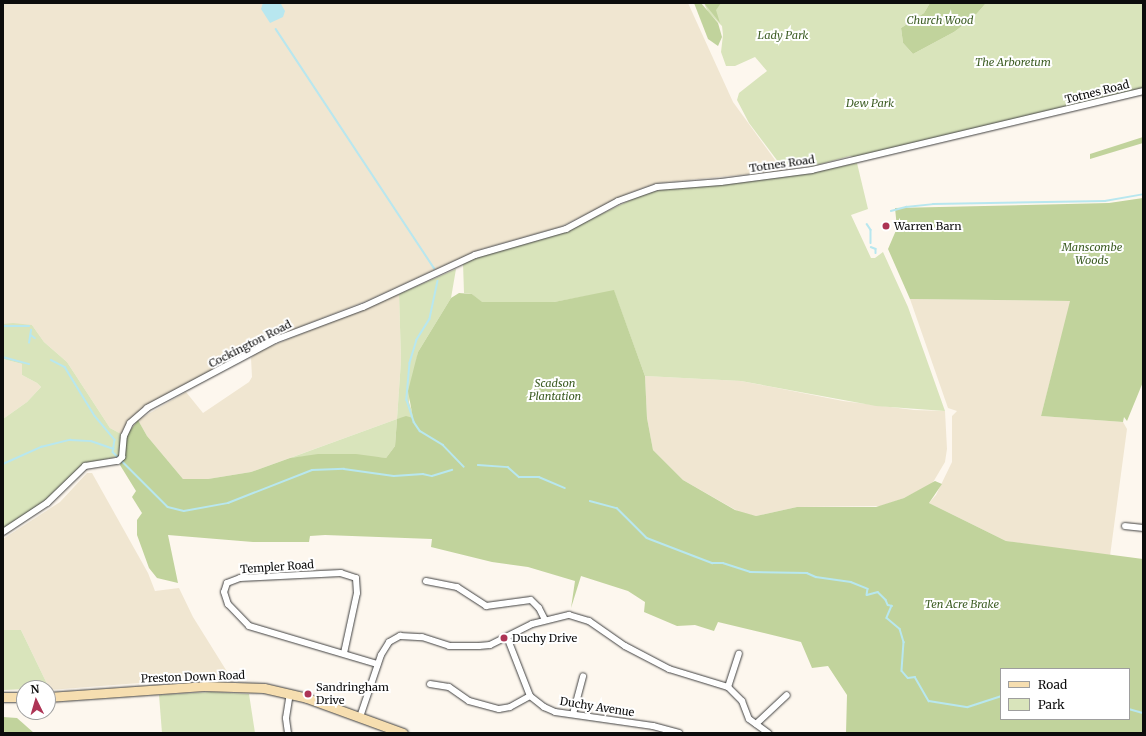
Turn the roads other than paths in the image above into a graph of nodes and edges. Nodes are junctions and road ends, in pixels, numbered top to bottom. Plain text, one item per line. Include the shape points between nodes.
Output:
1 (1143, 91) edge
2 (433, 274) joint
3 (1125, 526) dead end
4 (1143, 528) edge
5 (3, 532) edge
6 (426, 581) dead end
7 (545, 620) junction
8 (507, 637) junction
9 (344, 652) junction
10 (739, 654) dead end
11 (377, 664) junction
12 (583, 676) dead end
13 (430, 684) dead end
14 (728, 687) junction
15 (290, 693) junction
16 (787, 695) dead end
17 (530, 696) junction
18 (3, 697) edge
19 (16, 697) edge
20 (56, 697) edge
21 (574, 714) junction
22 (360, 717) junction
23 (756, 724) junction
24 (288, 733) edge
25 (403, 733) edge
26 (679, 733) edge
27 (768, 733) edge

1 - 2 street, Totnes Road via 812,170 721,182 657,187 618,201 572,226 475,255
2 - 5 street, Cockington Road via 363,307 275,340 147,408 130,423 124,436 124,451 118,461 85,466 47,503
3 - 4 street
6 - 7 street via 457,587 486,606 531,600
7 - 8 street
7 - 14 street via 560,615 579,617 653,662
8 - 11 street via 490,645 449,646 422,636 400,636 389,642
8 - 17 street
9 - 9 street, Templer Road via 249,626 228,604 224,592 227,582 240,578 341,574 356,578 357,593
9 - 11 street, Templer Road
10 - 14 street
11 - 22 street
12 - 21 street
13 - 17 street via 449,687 469,701 499,709 510,707
14 - 23 street via 742,701 749,719
15 - 20 street, Preston Down Road via 225,686
15 - 22 street, Preston Down Road
15 - 24 street via 286,718
16 - 23 street
17 - 21 street, Duchy Avenue via 555,712
18 - 19 street
21 - 26 street, Duchy Avenue via 654,726
22 - 25 street, Preston Down Road
23 - 27 street

